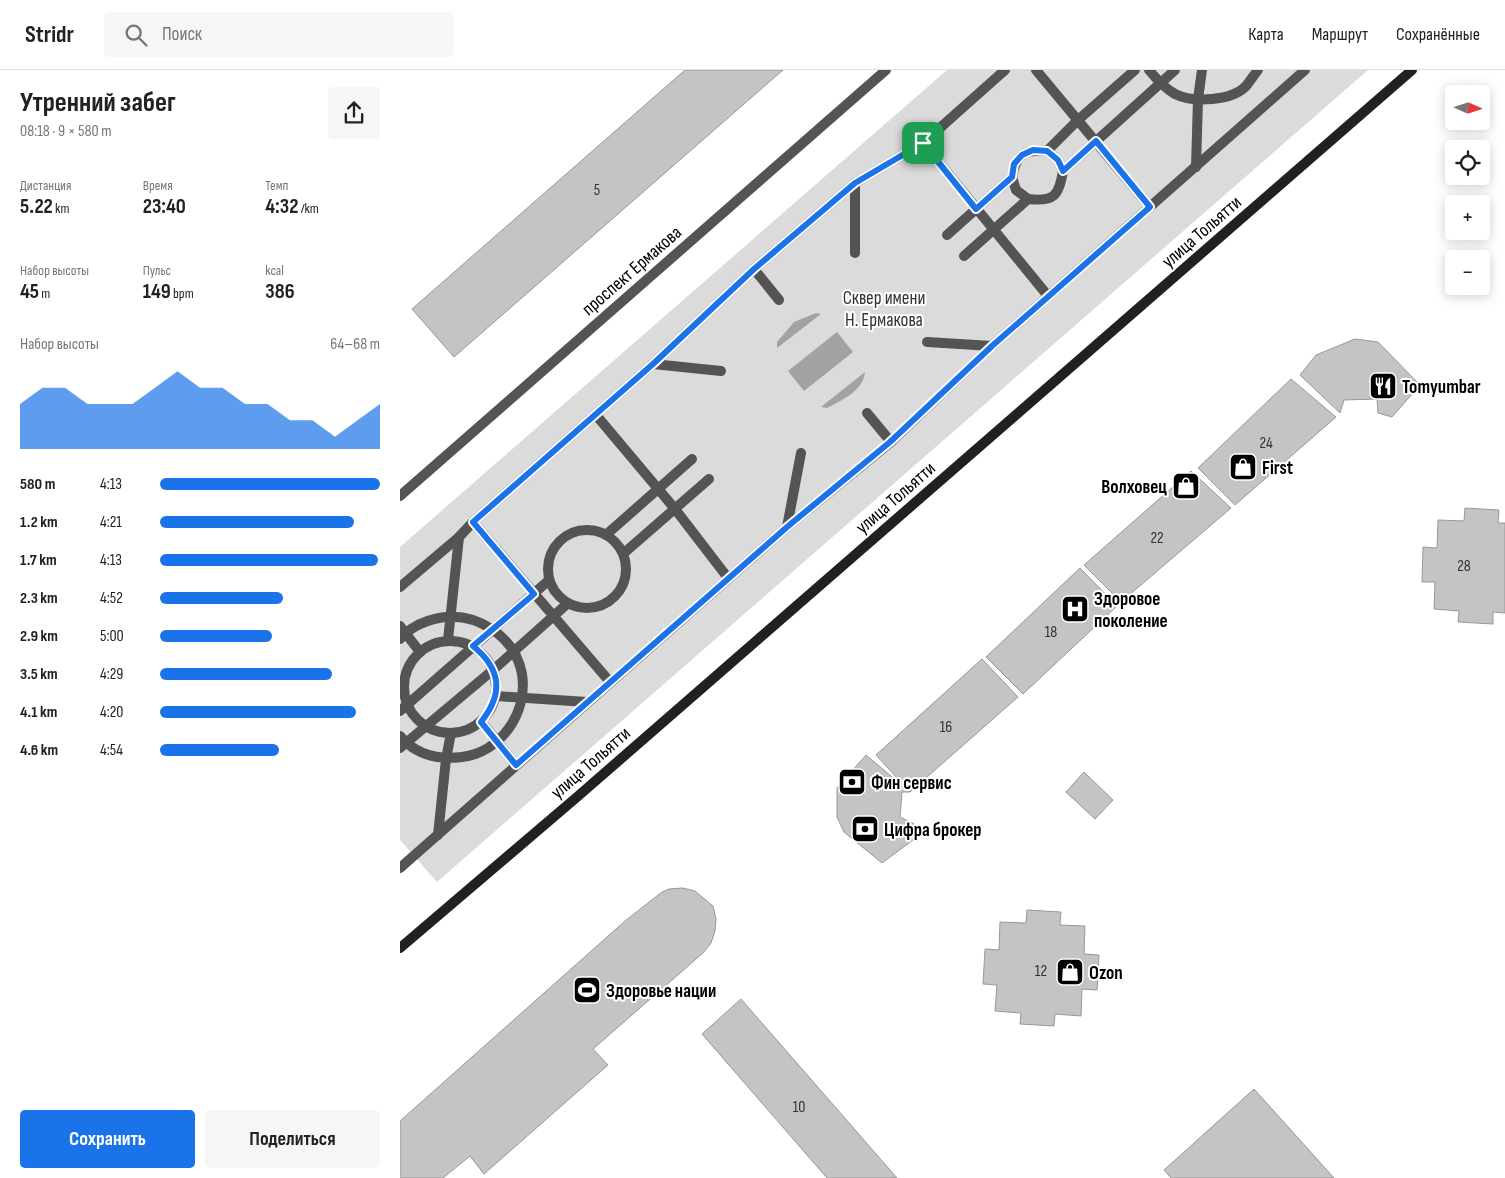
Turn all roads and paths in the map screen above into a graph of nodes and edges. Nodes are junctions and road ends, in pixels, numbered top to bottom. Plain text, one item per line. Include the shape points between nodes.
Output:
1 (886, 70) edge
2 (1005, 70) edge
3 (1036, 70) edge
4 (1135, 70) edge
5 (1149, 70) edge
6 (1175, 70) edge
7 (1202, 70) edge
8 (1258, 70) edge
9 (1305, 70) edge
10 (1412, 70) edge
11 (1161, 84) junction
12 (1198, 99) junction
13 (1078, 120) junction
14 (1096, 141) junction
15 (923, 143) junction
16 (1047, 151) junction
17 (1196, 167) junction
18 (1063, 171) junction
19 (1012, 177) junction
20 (855, 183) junction
21 (1028, 199) junction
22 (1150, 207) junction
23 (976, 209) junction
24 (994, 230) junction
25 (947, 235) dead end
26 (856, 254) dead end
27 (964, 256) dead end
28 (754, 269) junction
29 (1048, 296) junction
30 (779, 300) dead end
31 (927, 342) dead end
32 (992, 346) junction
33 (653, 364) junction
34 (721, 371) dead end
35 (867, 414) dead end
36 (596, 415) junction
37 (890, 442) junction
38 (801, 453) dead end
39 (692, 459) dead end
40 (708, 479) dead end
41 (658, 489) junction
42 (400, 496) edge
43 (675, 509) junction
44 (473, 522) junction
45 (787, 527) junction
46 (607, 534) junction
47 (459, 537) junction
48 (624, 553) junction
49 (728, 578) junction
50 (548, 581) junction
51 (400, 587) edge
52 (534, 594) junction
53 (566, 604) junction
54 (554, 615) junction
55 (451, 616) junction
56 (494, 630) junction
57 (402, 633) edge
58 (448, 640) junction
59 (473, 646) junction
60 (513, 651) junction
61 (420, 652) junction
62 (493, 670) junction
63 (402, 680) edge
64 (610, 682) junction
65 (496, 696) junction
66 (522, 698) junction
67 (588, 702) junction
68 (404, 707) edge
69 (481, 722) junction
70 (425, 726) junction
71 (451, 733) junction
72 (402, 742) edge
73 (498, 742) junction
74 (446, 759) junction
75 (516, 765) junction
76 (438, 835) junction
77 (400, 868) edge
78 (400, 948) edge

1 - 42 street, проспект Ермакова
2 - 15 street
3 - 13 street
4 - 13 street
5 - 11 street
6 - 11 street
7 - 12 street
8 - 12 street via 1245,88 1223,99
9 - 17 street
10 - 78 main road, улица Тольятти
11 - 12 street via 1177,95
11 - 14 street
12 - 17 street
13 - 14 street
13 - 16 street
14 - 18 street
14 - 22 street
15 - 20 street
15 - 23 street
16 - 18 street via 1058,160
16 - 19 street via 1033,150 1022,155 1014,164
17 - 22 street
18 - 21 street via 1061,187 1052,197 1042,201
19 - 21 street via 1016,190
19 - 23 street
20 - 26 street
20 - 28 street
21 - 24 street
22 - 29 street
23 - 24 street
23 - 25 street
24 - 27 street
24 - 29 street
28 - 30 street
28 - 33 street
29 - 32 street
31 - 32 street
32 - 37 street
33 - 34 street
33 - 36 street
35 - 37 street
36 - 41 street
36 - 44 street
37 - 45 street
38 - 45 street
39 - 41 street
40 - 43 street
41 - 43 street
41 - 46 street
43 - 48 street
43 - 49 street
44 - 47 street
44 - 52 street
45 - 49 street
46 - 48 street
46 - 50 street via 582,529 559,540 548,559
47 - 51 street
47 - 55 street
48 - 53 street via 626,577 615,597 592,609
49 - 64 street
50 - 52 street
50 - 53 street
52 - 54 street
52 - 56 street
53 - 54 street
54 - 60 street
54 - 64 street
55 - 56 street via 474,619
55 - 57 street via 426,620
55 - 58 street
56 - 59 street
56 - 60 street
57 - 61 street
58 - 59 street
58 - 61 street
59 - 62 street via 485,656
59 - 68 street
60 - 62 street
60 - 66 street via 522,674
61 - 63 street
62 - 65 street
62 - 70 street
63 - 68 street
64 - 67 street
65 - 66 street
65 - 69 street
66 - 67 street
66 - 73 street via 514,722
67 - 75 street
68 - 70 street
69 - 71 street via 467,730
69 - 73 street
70 - 71 street
70 - 72 street
71 - 74 street
72 - 74 street via 425,754
73 - 74 street via 474,756
73 - 75 street
74 - 76 street
75 - 76 street
76 - 77 street

